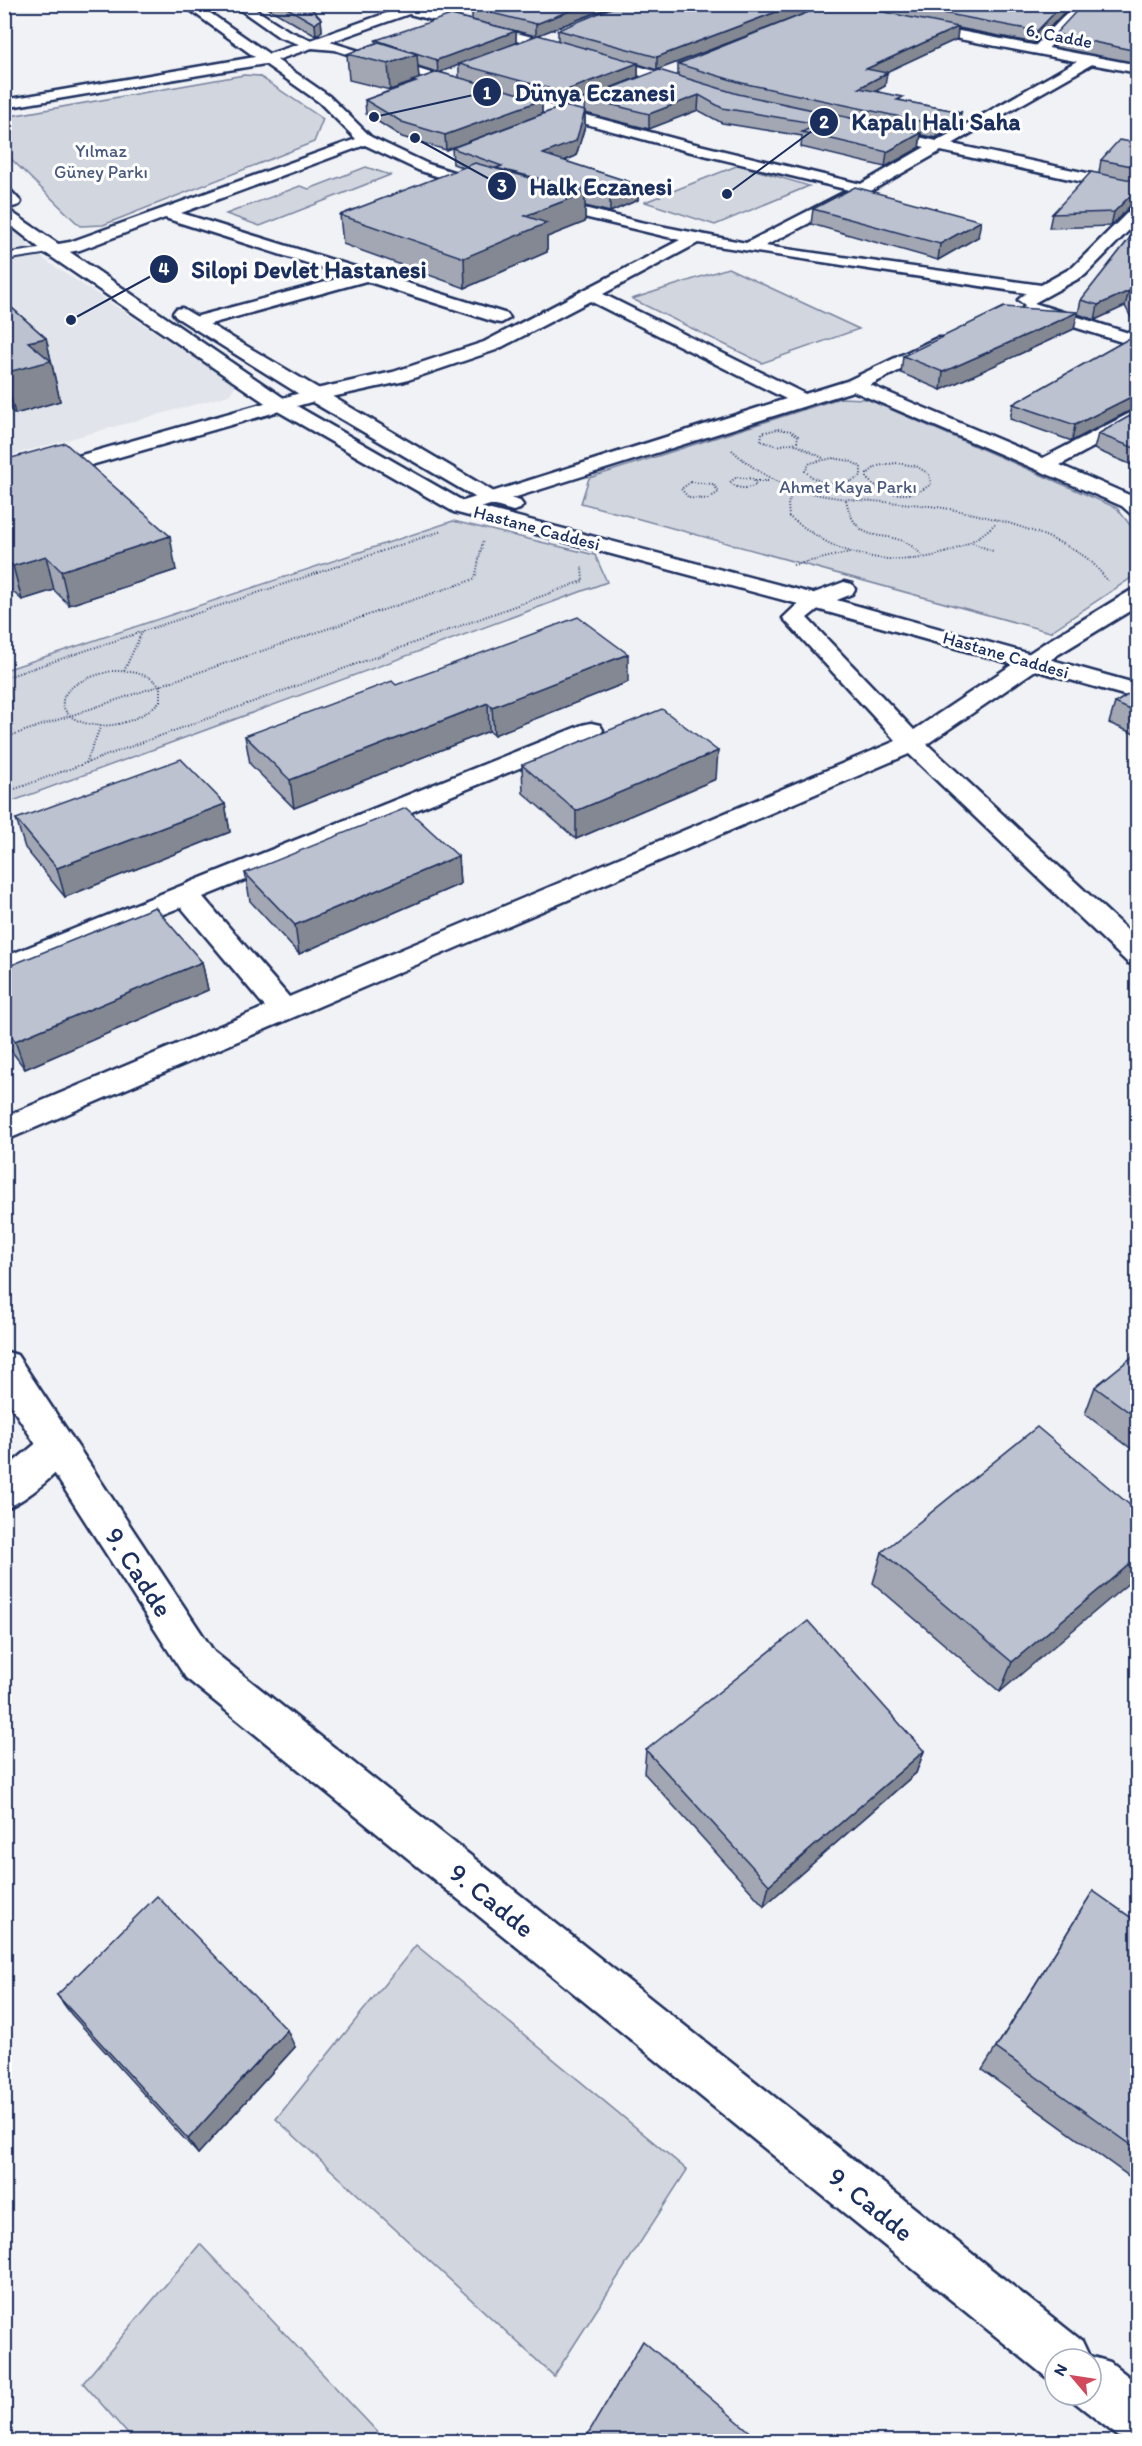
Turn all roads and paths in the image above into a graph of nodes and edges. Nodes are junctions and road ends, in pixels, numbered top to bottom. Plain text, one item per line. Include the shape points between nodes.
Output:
1 (188, 4) edge
2 (238, 4) edge
3 (425, 4) edge
4 (796, 4) edge
5 (1082, 5) edge
6 (841, 8) edge
7 (410, 10) junction
8 (361, 12) dead end
9 (813, 20) edge
10 (880, 20) edge
11 (378, 21) junction
12 (903, 24) edge
13 (559, 34) edge
14 (536, 42) junction
15 (311, 44) junction
16 (515, 50) edge
17 (1039, 50) junction
18 (268, 59) junction
19 (1089, 60) junction
20 (682, 69) edge
21 (1137, 69) edge
22 (461, 72) edge
23 (660, 78) junction
24 (439, 80) junction
25 (639, 85) edge
26 (418, 88) edge
27 (705, 92) edge
28 (4, 104) edge
29 (585, 105) edge
30 (358, 108) dead end
31 (564, 113) junction
32 (339, 114) junction
33 (542, 121) edge
34 (860, 129) edge
35 (366, 141) junction
36 (938, 146) junction
37 (444, 158) dead end
38 (423, 167) junction
39 (863, 189) junction
40 (1137, 189) edge
41 (507, 193) edge
42 (529, 199) edge
43 (16, 205) edge
44 (1137, 211) edge
45 (165, 213) junction
46 (665, 232) junction
47 (696, 238) junction
48 (644, 243) dead end
49 (63, 248) junction
50 (748, 248) junction
51 (4, 257) edge
52 (367, 276) junction
53 (1046, 291) junction
54 (590, 294) junction
55 (520, 308) dead end
56 (501, 318) junction
57 (197, 322) junction
58 (957, 334) edge
59 (1137, 342) edge
60 (854, 385) junction
61 (308, 391) junction
62 (274, 400) junction
63 (803, 400) junction
64 (1137, 415) edge
65 (713, 427) junction
66 (794, 444) dead end
67 (824, 458) junction
68 (1044, 466) junction
69 (4, 471) edge
70 (757, 472) junction
71 (862, 473) junction
72 (867, 474) junction
73 (749, 477) junction
74 (755, 481) junction
75 (771, 481) junction
76 (4, 484) edge
77 (732, 486) junction
78 (717, 487) junction
79 (794, 490) junction
80 (898, 494) junction
81 (492, 500) junction
82 (846, 500) junction
83 (899, 504) junction
84 (460, 508) junction
85 (1137, 510) edge
86 (996, 523) junction
87 (448, 529) dead end
88 (474, 536) dead end
89 (483, 538) junction
90 (494, 541) dead end
91 (971, 543) junction
92 (993, 551) dead end
93 (854, 552) junction
94 (923, 557) junction
95 (582, 563) dead end
96 (771, 570) junction
97 (844, 589) junction
98 (1132, 599) edge
99 (814, 601) junction
100 (142, 632) junction
101 (1042, 656) junction
102 (124, 671) junction
103 (1137, 673) edge
104 (4, 678) edge
105 (160, 686) junction
106 (1137, 692) edge
107 (70, 716) junction
108 (101, 725) junction
109 (591, 730) dead end
110 (4, 738) edge
111 (912, 743) junction
112 (85, 764) junction
113 (4, 794) edge
114 (186, 895) junction
115 (1137, 956) edge
116 (4, 968) edge
117 (284, 1010) junction
118 (4, 1130) edge
119 (4, 1365) edge
120 (58, 1447) junction
121 (4, 1493) edge
122 (1049, 2347) edge
123 (1103, 2391) edge
124 (1137, 2418) edge

1 - 18 street
2 - 15 street via 284,34
3 - 7 street
4 - 6 street
5 - 17 street
6 - 9 street
6 - 10 street
7 - 11 street
7 - 14 street
8 - 11 street
11 - 15 street
12 - 17 street, 6. Cadde
13 - 14 street
14 - 16 street
14 - 23 street
15 - 18 street
15 - 24 street via 337,46
17 - 19 street, 6. Cadde
18 - 28 street
18 - 32 street
19 - 21 street, 6. Cadde
19 - 36 street
20 - 23 street
22 - 24 street
23 - 25 street
23 - 27 street
24 - 26 street
24 - 31 street
29 - 31 street
30 - 32 street
31 - 33 street
31 - 39 street
32 - 35 street
34 - 36 street
35 - 38 street
35 - 45 street
36 - 39 street
36 - 40 street
37 - 38 street
38 - 41 street
39 - 50 street
42 - 46 street
43 - 49 street, Hastane Caddesi
43 - 49 street, Hastane Caddesi
44 - 53 street via 1079,271
45 - 49 street
45 - 52 street
46 - 47 street
46 - 48 street
47 - 50 street
47 - 54 street
49 - 51 lane
49 - 57 street, Hastane Caddesi
49 - 62 street, Hastane Caddesi
50 - 53 street
52 - 56 street
52 - 57 street
53 - 59 street via 1014,307
54 - 61 street via 489,346 398,377
54 - 63 street
55 - 56 street
56 - 61 street
57 - 61 street, Hastane Caddesi
58 - 60 street
60 - 63 street
60 - 68 street
61 - 62 street
61 - 81 street, Hastane Caddesi
62 - 69 street
62 - 76 street
62 - 84 street, Hastane Caddesi
63 - 65 street
64 - 68 street
65 - 70 path via 743,463
65 - 81 street
66 - 67 path
67 - 71 path via 850,460 861,467
67 - 71 path via 806,467 814,480 843,484 858,479
68 - 85 street via 1129,502
70 - 73 path
70 - 75 path
71 - 72 path
72 - 80 path via 872,484
72 - 80 path via 877,466 896,463 916,466 932,479 927,488
73 - 74 path
73 - 77 path via 734,478
74 - 75 path
74 - 77 path via 756,485 747,489
75 - 79 path
77 - 78 path
78 - 78 path via 718,495 701,500 689,498 681,489 696,482
79 - 82 path
79 - 93 path via 788,504 789,516 815,536
80 - 83 path
81 - 84 street
81 - 96 street, Hastane Caddesi
82 - 83 path
82 - 94 path via 860,531 903,539 916,546
83 - 86 path via 946,509
84 - 99 street, Hastane Caddesi
86 - 91 path
86 - 98 path via 1052,540 1083,555
87 - 100 path
88 - 89 path
89 - 90 path
89 - 105 path via 475,579
91 - 92 path
91 - 94 path via 952,553
93 - 94 path
93 - 96 path
95 - 112 path via 583,581
96 - 97 street, Hastane Caddesi
97 - 99 street
97 - 101 street, Hastane Caddesi
98 - 101 street
99 - 101 street, Hastane Caddesi
99 - 111 street via 794,618
100 - 102 path
100 - 104 path
101 - 103 street, Hastane Caddesi
101 - 106 street, Hastane Caddesi
101 - 111 street
102 - 105 path via 141,673
102 - 107 path via 96,674 71,686 63,695 62,705
105 - 107 path
105 - 108 path via 160,701 153,710 124,723
107 - 108 path
107 - 110 path
108 - 112 path
109 - 114 street
111 - 115 street
111 - 117 street
112 - 113 path
114 - 116 street
114 - 117 street
117 - 118 street
119 - 120 street, 9. Cadde
120 - 121 street
120 - 122 street, 9. Cadde via 200,1665
123 - 124 street

